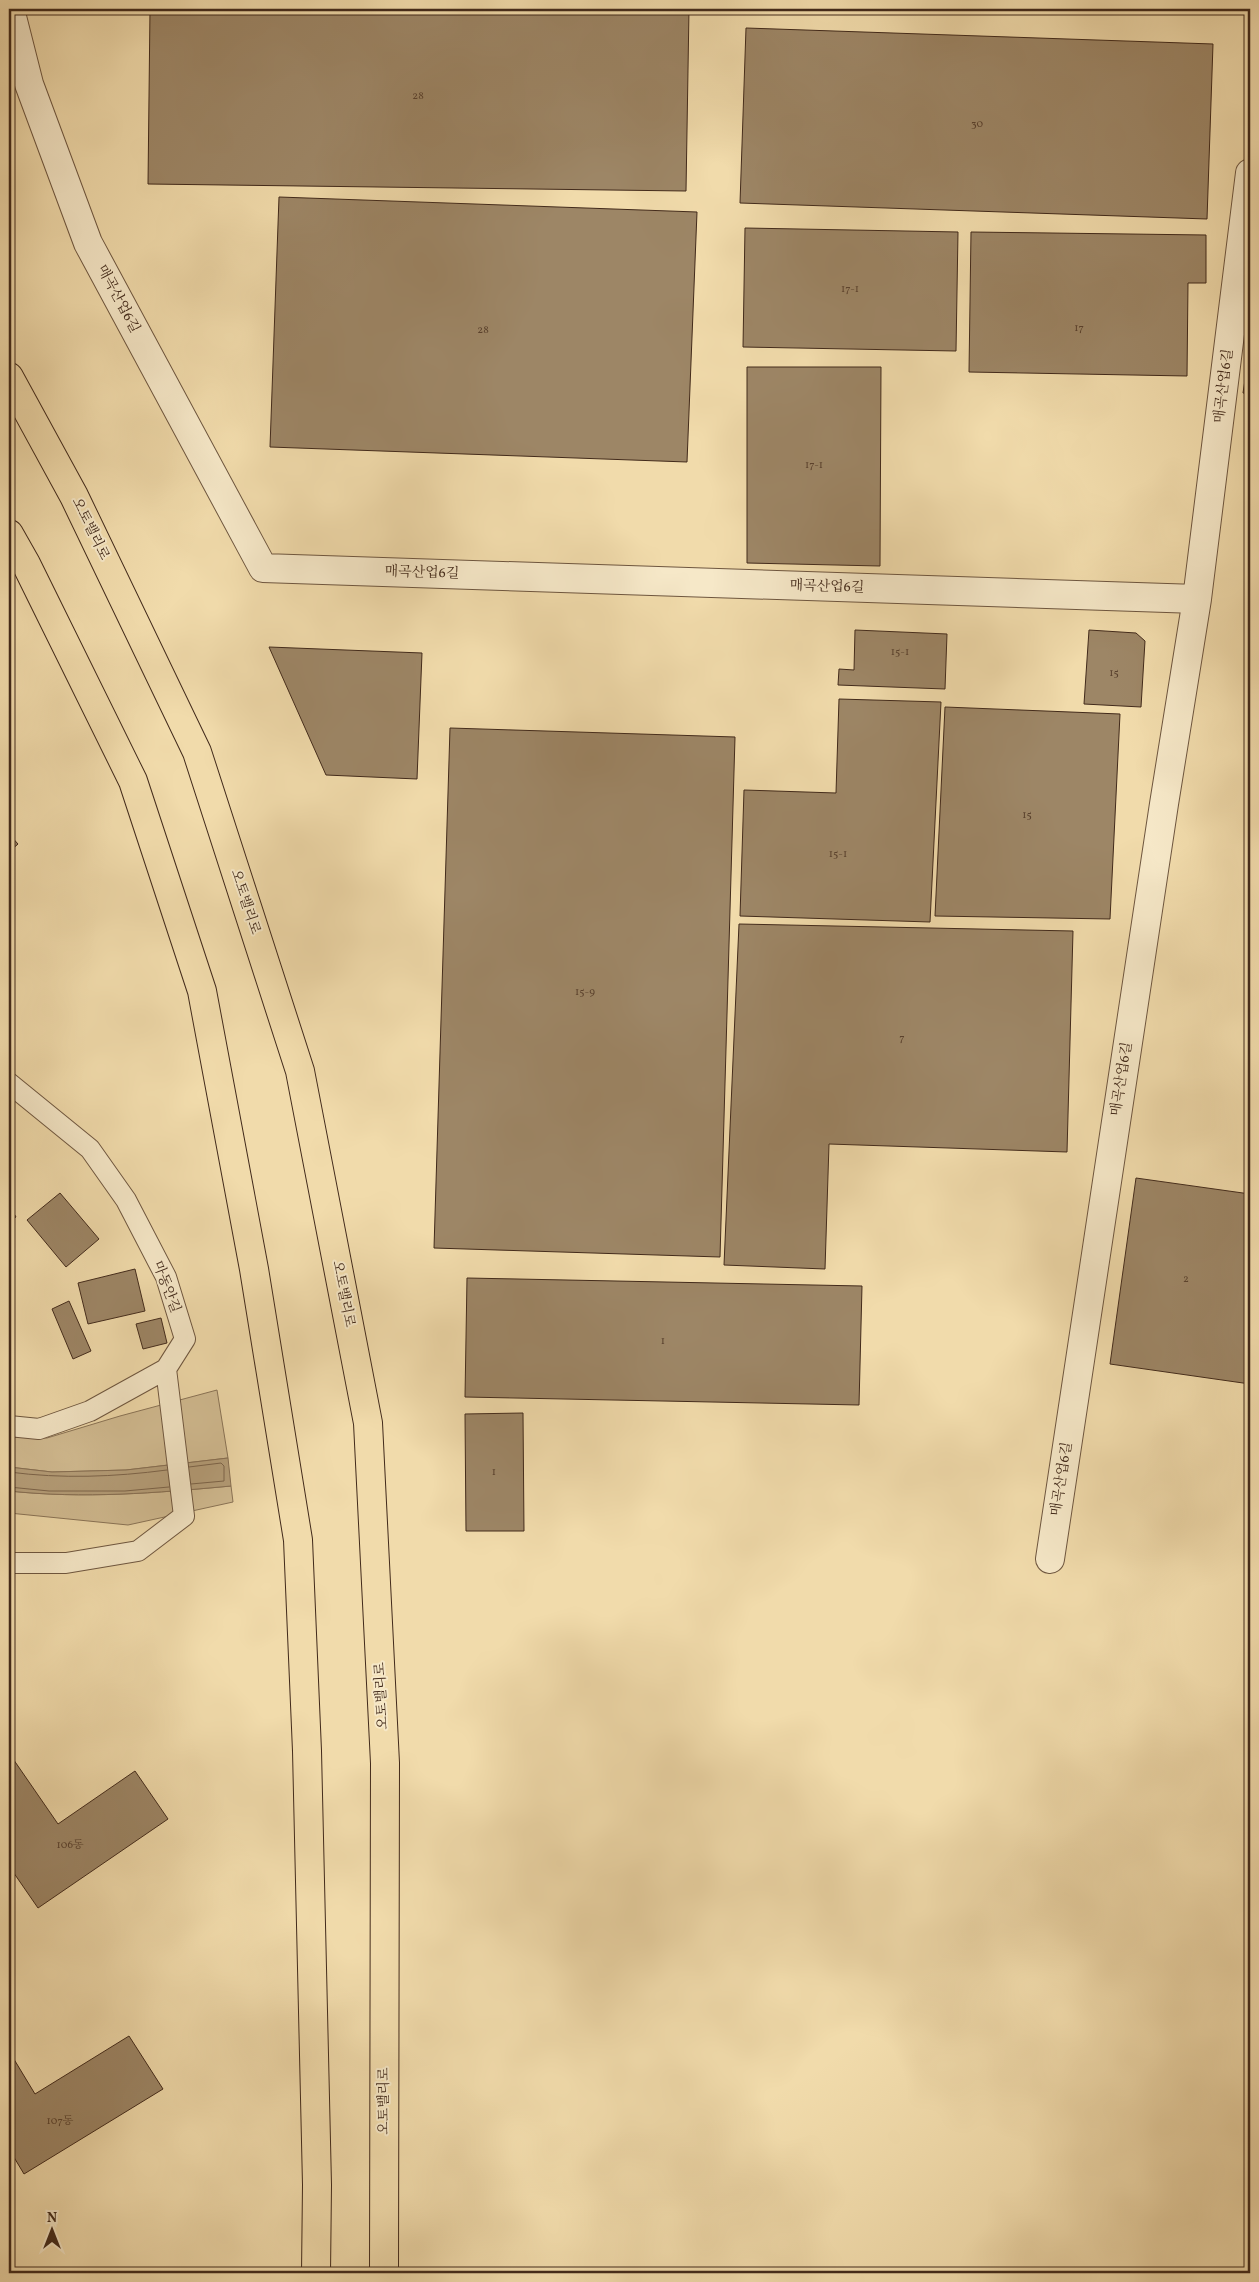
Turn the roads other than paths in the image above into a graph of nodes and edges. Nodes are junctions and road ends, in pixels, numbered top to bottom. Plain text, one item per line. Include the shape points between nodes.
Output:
1 (10, 9) edge
2 (1250, 172) edge
3 (9, 377) edge
4 (9, 534) edge
5 (1197, 600) junction
6 (9, 1084) edge
7 (166, 1369) junction
8 (9, 1426) edge
9 (1050, 1559) dead end
10 (9, 1563) edge
11 (316, 2273) edge
12 (384, 2273) edge

1 - 5 street, 매곡산업6길 via 29,84 88,243 263,568
2 - 5 street, 매곡산업6길
3 - 12 highway, 오토밸리로 via 74,496 197,752 300,1071 368,1424 385,1763
4 - 11 highway via 136,790 202,991 254,1269 298,1540 307,1752 317,2165
5 - 9 street, 매곡산업6길
6 - 7 lane, 마동안길 via 90,1149 126,1200 166,1277 185,1340
7 - 8 lane, 마동안길 via 90,1411 40,1429
7 - 10 lane via 184,1516 138,1551 66,1563

